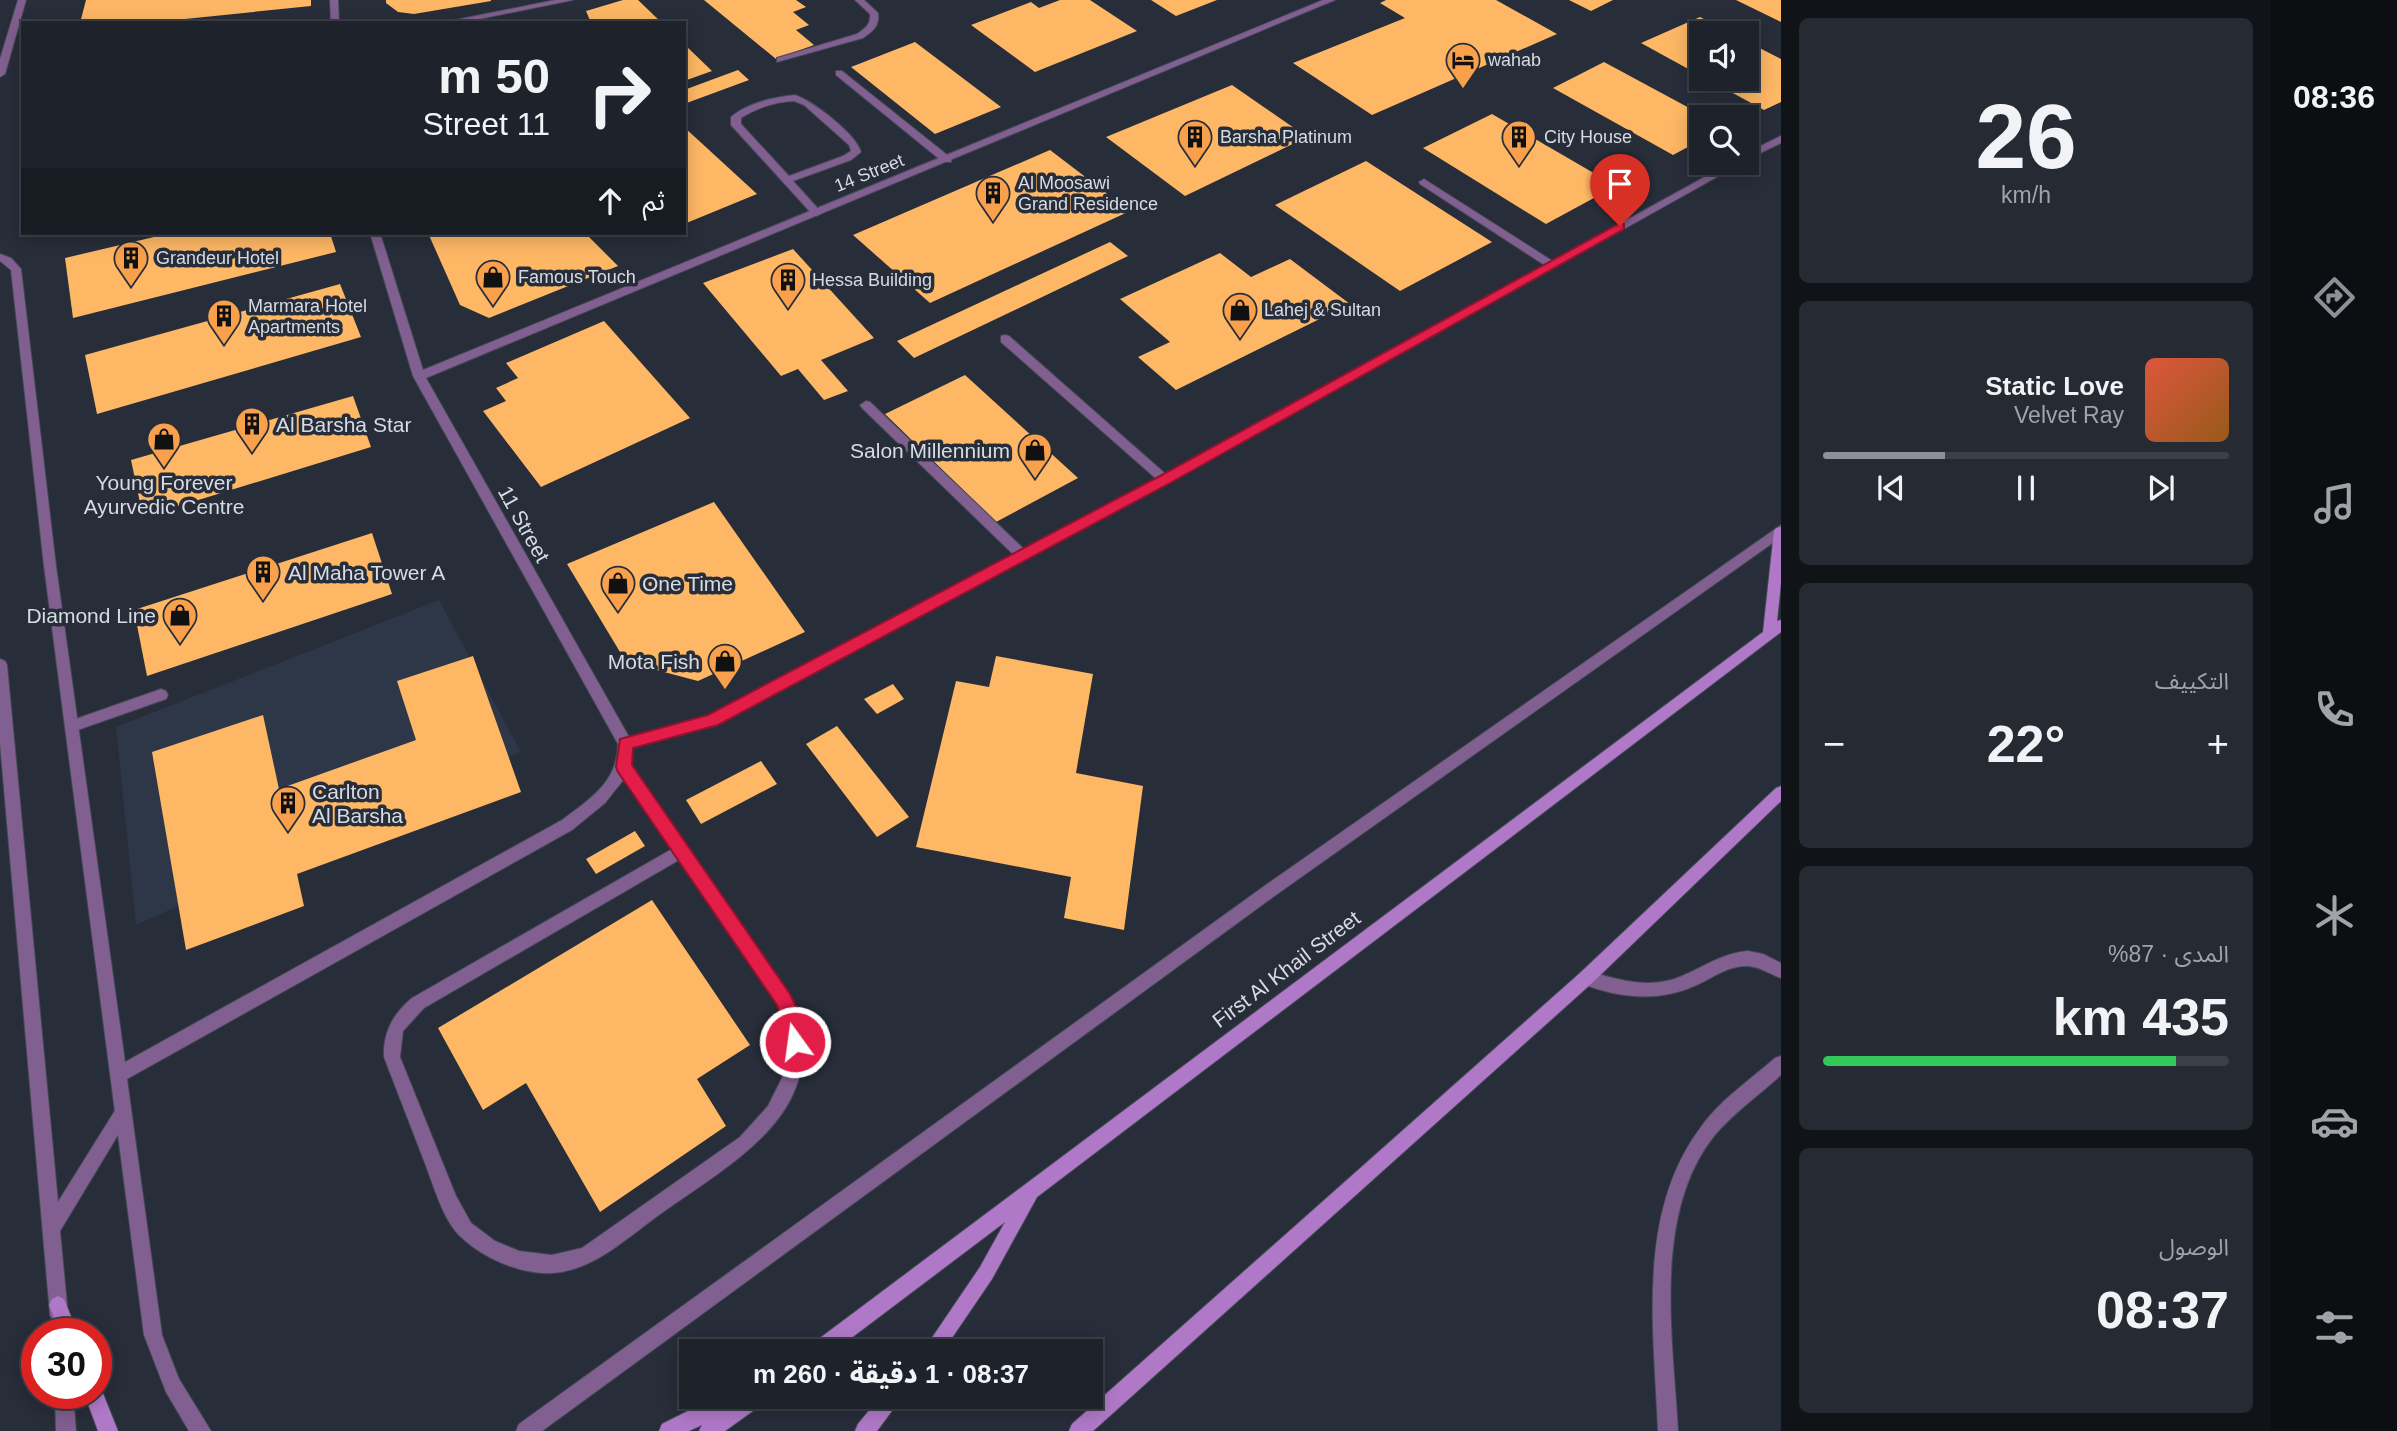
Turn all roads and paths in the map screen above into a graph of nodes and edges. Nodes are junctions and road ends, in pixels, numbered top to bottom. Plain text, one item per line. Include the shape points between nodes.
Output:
1 (22, 0) edge
2 (334, 0) edge
3 (569, 0) edge
4 (859, 0) edge
5 (1331, 0) edge
6 (335, 21) edge
7 (455, 21) edge
8 (780, 60) dead end
9 (839, 73) dead end
10 (0, 74) edge
11 (1781, 139) edge
12 (1759, 150) edge
13 (947, 160) junction
14 (1715, 175) edge
15 (787, 180) junction
16 (1424, 181) dead end
17 (817, 213) junction
18 (376, 235) edge
19 (0, 257) edge
20 (1550, 264) junction
21 (1005, 339) dead end
22 (419, 376) junction
23 (866, 405) dead end
24 (1165, 480) junction
25 (1780, 531) edge
26 (1022, 555) junction
27 (1775, 629) edge
28 (0, 665) edge
29 (162, 695) dead end
30 (72, 726) junction
31 (625, 744) junction
32 (624, 767) junction
33 (1781, 792) edge
34 (682, 851) junction
35 (1781, 971) edge
36 (1586, 978) junction
37 (1781, 1064) edge
38 (120, 1074) junction
39 (122, 1115) junction
40 (1030, 1193) junction
41 (51, 1229) junction
42 (58, 1305) junction
43 (59, 1318) edge
44 (63, 1318) edge
45 (834, 1339) edge
46 (940, 1339) edge
47 (65, 1409) edge
48 (99, 1409) edge
49 (713, 1409) edge
50 (739, 1409) edge
51 (883, 1409) edge
52 (66, 1431) edge
53 (108, 1431) edge
54 (201, 1431) edge
55 (526, 1431) edge
56 (669, 1431) edge
57 (709, 1431) edge
58 (865, 1431) edge
59 (1079, 1431) edge
60 (1668, 1431) edge

1 - 10 street
2 - 6 street
3 - 7 street
4 - 8 street via 874,13 876,21 870,29
5 - 13 street, 14 Street
9 - 13 street
11 - 12 street
13 - 17 street, 14 Street
14 - 20 street
15 - 15 street via 735,121 745,111 796,98 855,144 856,152
15 - 17 street
16 - 20 street
17 - 22 street, 14 Street
18 - 22 street, 11 Street
19 - 30 street via 16,269
20 - 24 street
21 - 24 street
22 - 31 street, 11 Street
23 - 26 street
24 - 26 street
25 - 27 main road
25 - 55 street via 1268,892
26 - 31 street via 712,721
27 - 40 main road, First Al Khail Street
28 - 41 street
29 - 30 street
30 - 38 street
31 - 32 street
32 - 34 street
32 - 38 street via 600,798 567,825
33 - 36 main road
34 - 34 street via 784,1000 792,1020 794,1064 778,1107 746,1143 586,1256 552,1264 519,1260 489,1248 465,1229 449,1202 392,1056 395,1027 418,1003
35 - 36 street via 1735,957 1705,975 1664,990 1640,990
36 - 59 main road
37 - 60 street via 1708,1131 1687,1160 1672,1196 1663,1280
38 - 39 street
39 - 41 street
39 - 54 street via 153,1335 165,1374
40 - 45 main road, First Al Khail Street
40 - 46 main road via 986,1273
41 - 42 street
42 - 43 street
42 - 44 main road
47 - 52 street
48 - 53 main road
49 - 56 main road
50 - 57 main road
51 - 58 main road

